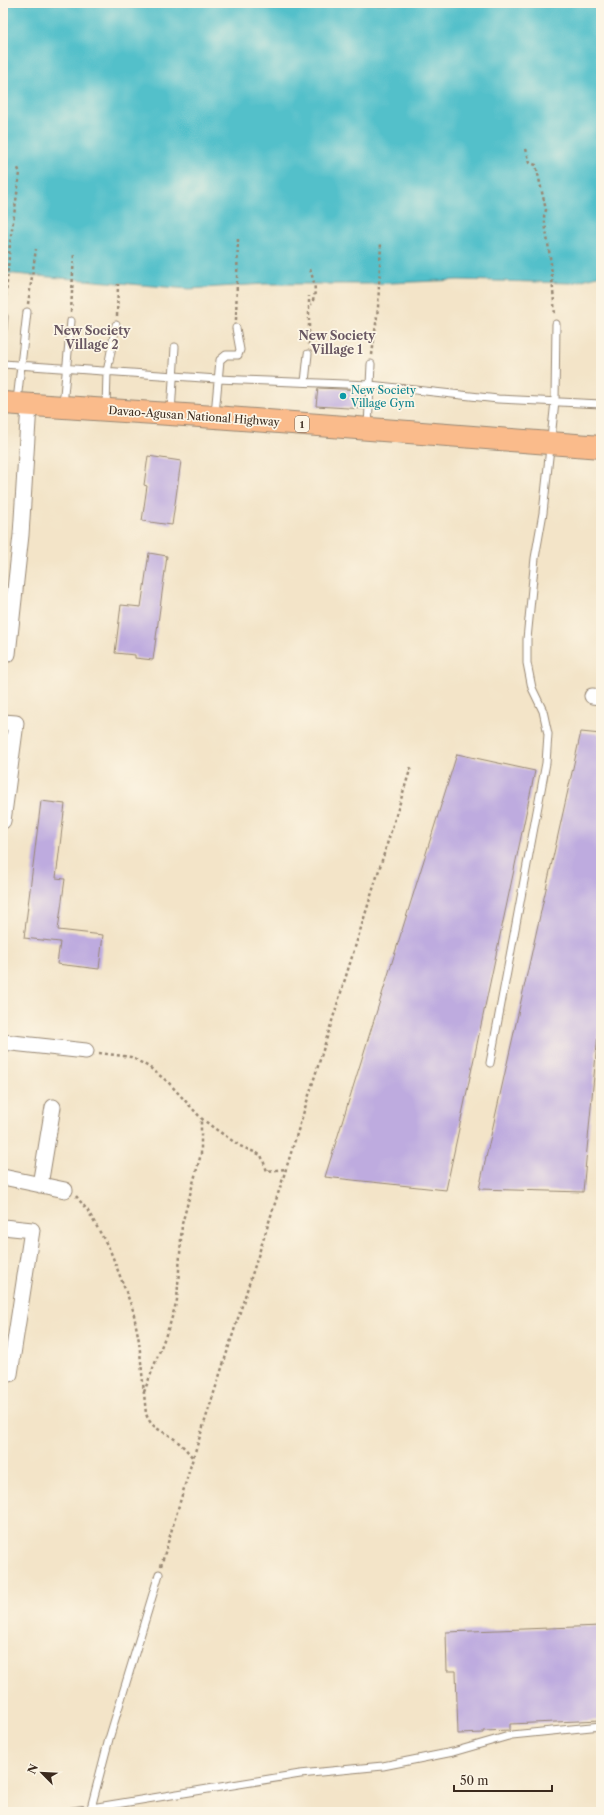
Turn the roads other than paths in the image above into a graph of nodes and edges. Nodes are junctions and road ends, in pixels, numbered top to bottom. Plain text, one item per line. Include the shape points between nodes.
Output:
1 (27, 312) road end
2 (4, 317) road end
3 (71, 321) road end
4 (556, 324) road end
5 (116, 325) road end
6 (236, 328) road end
7 (3, 330) edge
8 (175, 347) dead end
9 (308, 354) road end
10 (3, 364) edge
11 (371, 364) road end
12 (20, 365) junction
13 (66, 368) junction
14 (107, 372) junction
15 (172, 375) junction
16 (217, 379) junction
17 (305, 382) junction
18 (370, 385) junction
19 (555, 402) junction
20 (16, 404) edge
21 (601, 404) edge
22 (63, 407) junction
23 (106, 410) junction
24 (171, 414) junction
25 (215, 417) junction
26 (368, 429) junction
27 (550, 444) junction
28 (601, 448) edge
29 (8, 654) dead end
30 (3, 722) edge
31 (3, 821) edge
32 (3, 1042) edge
33 (86, 1051) road end
34 (490, 1063) dead end
35 (54, 1107) dead end
36 (3, 1177) edge
37 (40, 1184) junction
38 (65, 1190) road end
39 (3, 1227) edge
40 (3, 1373) edge
41 (159, 1574) road end
42 (601, 1726) edge
43 (91, 1808) junction
44 (80, 1811) edge
45 (67, 1812) edge

1 - 12 lane
2 - 7 lane
3 - 13 lane
4 - 19 lane
5 - 14 lane
6 - 16 lane via 239,353 222,357
8 - 15 lane
9 - 17 lane
10 - 12 lane
11 - 18 lane
12 - 13 lane
12 - 20 lane
13 - 14 lane
13 - 22 lane
14 - 15 lane
14 - 23 lane
15 - 16 lane
15 - 24 lane
16 - 17 lane
16 - 25 lane
17 - 18 lane
18 - 19 lane via 498,399
18 - 26 lane
19 - 21 lane
19 - 27 lane
20 - 22 highway, Davao-Agusan National Highway / 1
20 - 29 street via 21,535
22 - 23 highway, Davao-Agusan National Highway / 1
23 - 24 highway, Davao-Agusan National Highway / 1
24 - 25 highway, Davao-Agusan National Highway / 1
25 - 26 highway, Davao-Agusan National Highway / 1
26 - 27 highway, Davao-Agusan National Highway / 1
27 - 28 highway, Davao-Agusan National Highway / 1
27 - 34 lane via 527,639 527,663 532,688 543,711 548,734 546,763
30 - 31 street via 16,723
32 - 33 street
35 - 37 street
36 - 37 street
37 - 38 street
39 - 40 street via 32,1230 10,1374
41 - 43 lane
42 - 43 lane via 512,1735 453,1752 383,1766 300,1774
43 - 44 lane
44 - 45 lane

